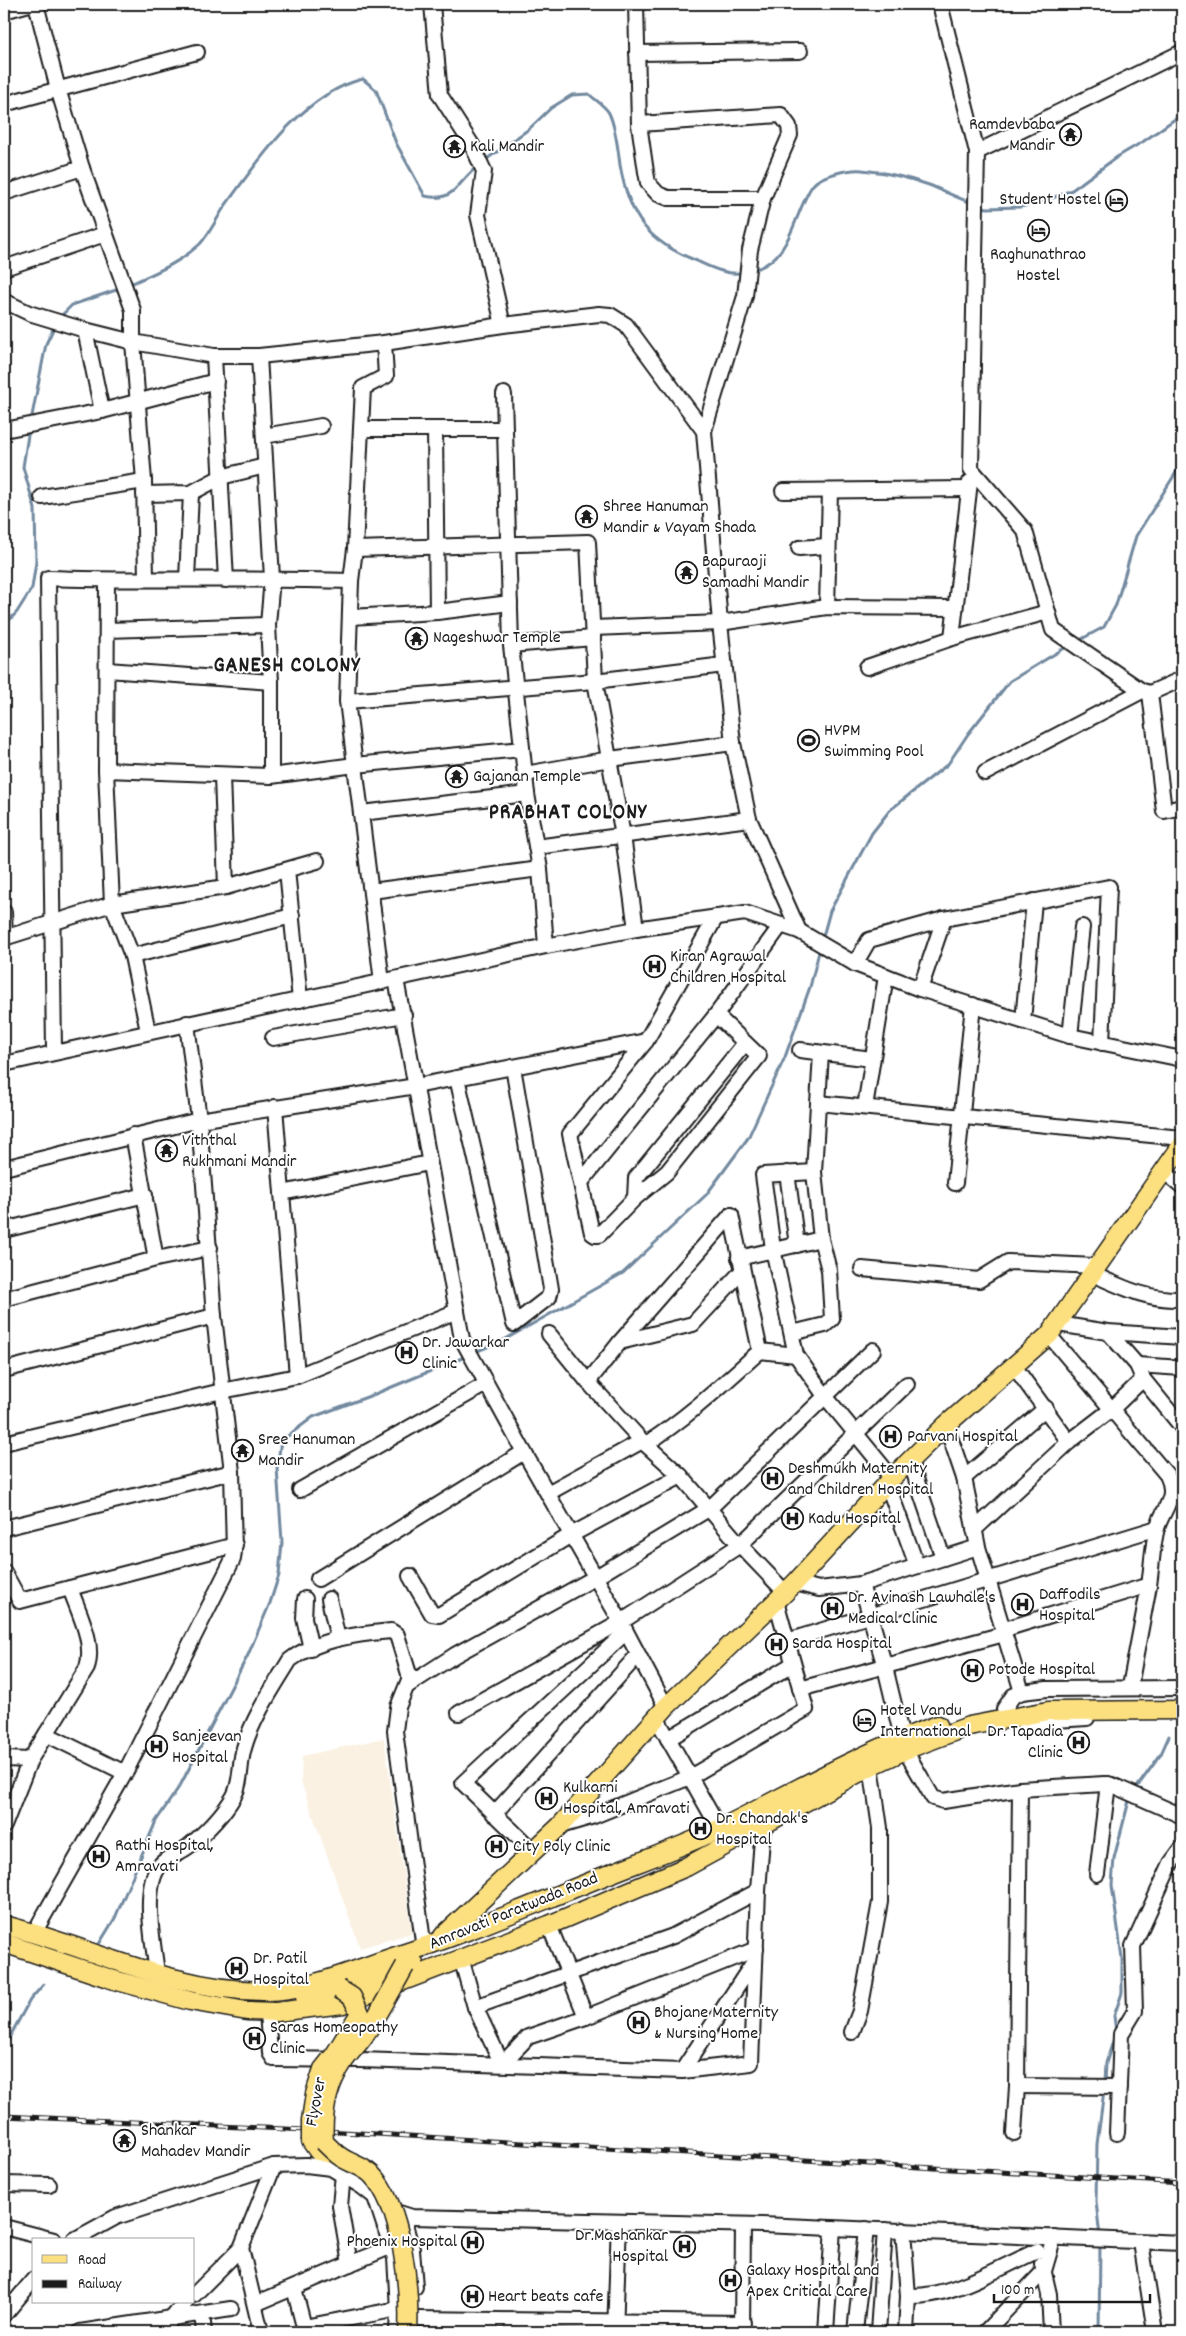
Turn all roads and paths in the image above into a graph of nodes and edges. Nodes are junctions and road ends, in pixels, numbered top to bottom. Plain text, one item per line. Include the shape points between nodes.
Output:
1 (29, 4) edge
2 (36, 4) edge
3 (432, 4) edge
4 (636, 4) edge
5 (940, 4) edge
6 (4, 11) edge
7 (800, 51) dead end
8 (197, 52) dead end
9 (1182, 52) edge
10 (637, 53) junction
11 (58, 90) junction
12 (4, 104) edge
13 (638, 124) junction
14 (977, 152) junction
15 (82, 168) junction
16 (4, 193) edge
17 (763, 198) junction
18 (105, 234) junction
19 (4, 268) edge
20 (4, 301) edge
21 (503, 325) junction
22 (79, 329) junction
23 (133, 342) junction
24 (384, 343) junction
25 (214, 356) junction
26 (259, 356) junction
27 (216, 381) junction
28 (504, 394) dead end
29 (139, 401) junction
30 (102, 411) junction
31 (321, 426) dead end
32 (361, 429) junction
33 (435, 429) junction
34 (505, 429) junction
35 (4, 430) edge
36 (704, 431) junction
37 (264, 436) junction
38 (265, 466) junction
39 (972, 469) junction
40 (221, 477) junction
41 (144, 488) junction
42 (968, 490) junction
43 (830, 491) junction
44 (783, 492) dead end
45 (191, 493) junction
46 (42, 497) dead end
47 (508, 545) junction
48 (827, 546) junction
49 (437, 547) junction
50 (799, 548) dead end
51 (355, 549) junction
52 (146, 578) junction
53 (272, 578) junction
54 (187, 579) junction
55 (107, 580) junction
56 (226, 580) junction
57 (351, 582) junction
58 (510, 603) junction
59 (826, 607) junction
60 (954, 608) junction
61 (436, 612) junction
62 (1048, 612) junction
63 (350, 617) junction
64 (720, 623) junction
65 (268, 626) junction
66 (107, 630) junction
67 (593, 638) junction
68 (952, 638) junction
69 (511, 645) junction
70 (724, 665) junction
71 (867, 667) dead end
72 (107, 670) junction
73 (1182, 679) edge
74 (595, 681) junction
75 (271, 682) junction
76 (515, 689) junction
77 (1146, 692) junction
78 (347, 701) junction
79 (734, 743) junction
80 (522, 749) junction
81 (610, 759) junction
82 (355, 765) junction
83 (106, 770) junction
84 (985, 772) dead end
85 (525, 774) junction
86 (222, 776) junction
87 (271, 776) junction
88 (527, 794) junction
89 (1182, 807) edge
90 (361, 813) junction
91 (749, 819) junction
92 (623, 836) junction
93 (536, 848) junction
94 (317, 861) dead end
95 (540, 869) junction
96 (287, 870) junction
97 (226, 887) junction
98 (371, 891) junction
99 (1034, 900) junction
100 (112, 904) junction
101 (4, 912) edge
102 (292, 916) junction
103 (716, 917) junction
104 (944, 918) junction
105 (52, 922) junction
106 (781, 925) junction
107 (1082, 927) dead end
108 (636, 929) junction
109 (802, 932) junction
110 (4, 938) edge
111 (546, 946) junction
112 (132, 956) junction
113 (855, 964) junction
114 (886, 976) junction
115 (396, 979) junction
116 (382, 982) junction
117 (920, 989) junction
118 (300, 1000) junction
119 (973, 1005) junction
120 (404, 1015) junction
121 (716, 1015) junction
122 (1024, 1020) junction
123 (187, 1023) junction
124 (148, 1031) junction
125 (1070, 1036) junction
126 (273, 1038) dead end
127 (646, 1041) junction
128 (745, 1043) junction
129 (1102, 1043) junction
130 (800, 1050) dead end
131 (54, 1051) junction
132 (821, 1052) junction
133 (872, 1059) junction
134 (1182, 1059) edge
135 (4, 1064) edge
136 (513, 1068) junction
137 (457, 1078) junction
138 (416, 1086) junction
139 (818, 1103) junction
140 (275, 1107) junction
141 (864, 1107) junction
142 (962, 1117) junction
143 (199, 1120) junction
144 (133, 1135) junction
145 (1182, 1138) edge
146 (1182, 1145) edge
147 (429, 1163) junction
148 (4, 1168) edge
149 (1164, 1171) junction
150 (814, 1172) junction
151 (787, 1174) junction
152 (582, 1182) junction
153 (955, 1183) dead end
154 (1182, 1186) edge
155 (282, 1193) junction
156 (145, 1195) junction
157 (635, 1198) junction
158 (4, 1230) edge
159 (821, 1239) junction
160 (797, 1244) junction
161 (210, 1248) junction
162 (773, 1250) junction
163 (156, 1260) junction
164 (740, 1264) junction
165 (862, 1269) dead end
166 (1093, 1270) junction
167 (4, 1299) edge
168 (1182, 1299) edge
169 (457, 1311) junction
170 (214, 1316) junction
171 (1054, 1329) junction
172 (1108, 1332) junction
173 (792, 1333) junction
174 (549, 1334) dead end
175 (1182, 1337) edge
176 (620, 1342) junction
177 (873, 1350) dead end
178 (760, 1351) junction
179 (796, 1355) junction
180 (1136, 1365) junction
181 (1014, 1366) junction
182 (1182, 1368) edge
183 (4, 1370) edge
184 (297, 1376) junction
185 (1143, 1379) junction
186 (588, 1382) junction
187 (486, 1384) junction
188 (908, 1384) dead end
189 (222, 1391) junction
190 (825, 1396) junction
191 (1046, 1408) junction
192 (1112, 1408) junction
193 (946, 1426) junction
194 (1182, 1427) edge
195 (856, 1433) junction
196 (1069, 1442) junction
197 (4, 1443) edge
198 (644, 1443) junction
199 (524, 1452) junction
200 (910, 1461) junction
201 (232, 1472) junction
202 (681, 1476) junction
203 (964, 1478) junction
204 (889, 1481) junction
205 (300, 1490) dead end
206 (548, 1493) junction
207 (710, 1508) junction
208 (4, 1528) edge
209 (1158, 1528) junction
210 (974, 1530) junction
211 (571, 1535) junction
212 (235, 1545) junction
213 (740, 1545) junction
214 (978, 1547) junction
215 (943, 1558) junction
216 (917, 1566) junction
217 (4, 1572) edge
218 (410, 1576) dead end
219 (596, 1577) junction
220 (318, 1579) dead end
221 (988, 1580) junction
222 (861, 1584) junction
223 (1149, 1585) junction
224 (70, 1588) junction
225 (786, 1592) junction
226 (305, 1599) dead end
227 (329, 1599) dead end
228 (869, 1614) junction
229 (624, 1627) junction
230 (1003, 1632) junction
231 (338, 1639) junction
232 (787, 1641) junction
233 (311, 1649) junction
234 (638, 1654) junction
235 (793, 1664) junction
236 (885, 1667) junction
237 (406, 1686) junction
238 (1130, 1687) junction
239 (800, 1688) junction
240 (1182, 1688) edge
241 (1022, 1692) junction
242 (1182, 1700) edge
243 (1048, 1707) junction
244 (1182, 1710) edge
245 (459, 1713) dead end
246 (662, 1713) junction
247 (1005, 1713) junction
248 (1182, 1719) edge
249 (46, 1734) junction
250 (668, 1740) junction
251 (903, 1744) junction
252 (4, 1759) edge
253 (30, 1760) junction
254 (871, 1766) junction
255 (124, 1773) junction
256 (690, 1777) junction
257 (1110, 1785) junction
258 (1020, 1789) junction
259 (494, 1814) junction
260 (1182, 1816) edge
261 (4, 1826) edge
262 (560, 1826) junction
263 (763, 1826) junction
264 (717, 1837) junction
265 (1182, 1848) edge
266 (533, 1851) junction
267 (1176, 1862) edge
268 (1097, 1874) dead end
269 (758, 1891) junction
270 (549, 1925) junction
271 (21, 1934) edge
272 (4, 1943) edge
273 (430, 1946) junction
274 (756, 1954) junction
275 (461, 1958) junction
276 (405, 1966) junction
277 (158, 1973) junction
278 (569, 1974) junction
279 (339, 1988) junction
280 (475, 2007) junction
281 (267, 2012) junction
282 (586, 2017) junction
283 (359, 2030) junction
284 (852, 2032) dead end
285 (502, 2064) junction
286 (682, 2071) junction
287 (1017, 2086) junction
288 (1117, 2087) junction
289 (1014, 2133) dead end
290 (1117, 2133) dead end
291 (339, 2156) junction
292 (274, 2166) junction
293 (343, 2174) junction
294 (4, 2184) edge
295 (49, 2185) dead end
296 (375, 2197) junction
297 (401, 2214) junction
298 (619, 2222) junction
299 (743, 2225) junction
300 (4, 2227) edge
301 (832, 2228) junction
302 (866, 2229) junction
303 (885, 2230) junction
304 (903, 2230) junction
305 (1032, 2236) junction
306 (1054, 2237) junction
307 (46, 2238) edge
308 (78, 2238) edge
309 (1141, 2242) junction
310 (1182, 2243) edge
311 (392, 2246) junction
312 (241, 2248) junction
313 (1037, 2251) junction
314 (350, 2264) junction
315 (1044, 2271) junction
316 (32, 2281) edge
317 (294, 2288) junction
318 (195, 2293) edge
319 (908, 2296) junction
320 (184, 2304) edge
321 (255, 2304) junction
322 (231, 2309) dead end
323 (398, 2309) junction
324 (202, 2314) junction
325 (4, 2315) edge
326 (168, 2326) edge
327 (615, 2327) edge
328 (413, 2328) edge
329 (742, 2328) edge
330 (304, 2329) edge
331 (80, 2332) edge
332 (204, 2332) edge
333 (262, 2332) edge
334 (397, 2332) edge
335 (826, 2332) edge
336 (855, 2332) edge
337 (878, 2332) edge
338 (906, 2332) edge
339 (985, 2332) edge
340 (1051, 2332) edge
341 (1155, 2332) edge

1 - 6 street
2 - 11 street
3 - 21 street via 440,95 472,145 484,171 479,221
4 - 10 street
5 - 14 street
7 - 10 street
8 - 11 street
9 - 14 street
10 - 13 street
11 - 12 street
11 - 15 street
13 - 17 street via 648,184 658,194 668,198
13 - 17 street via 781,115 789,126 790,135
14 - 39 street
15 - 16 street
15 - 18 street
17 - 36 street via 750,250 745,296
18 - 19 street
18 - 23 street via 133,310
20 - 22 street
21 - 24 street
21 - 36 street via 598,314 618,318
22 - 23 street
22 - 30 street
23 - 25 street
23 - 29 street
24 - 26 street
24 - 32 street via 386,376 363,388
25 - 26 street
25 - 27 street
26 - 37 street
27 - 29 street
27 - 40 street
28 - 34 street
29 - 30 street
29 - 41 street
30 - 35 street
31 - 37 street
32 - 33 street
32 - 51 street
33 - 34 street
33 - 49 street
34 - 47 street
36 - 64 street
37 - 38 street
38 - 40 street
38 - 53 street
39 - 42 street
39 - 62 street via 1025,531
40 - 45 street
40 - 56 street
41 - 45 street
41 - 46 street
41 - 52 street
42 - 43 street
42 - 60 street
43 - 44 street
43 - 48 street
45 - 54 street
47 - 49 street
47 - 58 street
47 - 67 street via 588,542
48 - 50 street
48 - 59 street
49 - 51 street
49 - 61 street
51 - 57 street
52 - 54 street
52 - 55 street
53 - 56 street
53 - 57 street
53 - 65 street
54 - 56 street
55 - 66 street
55 - 105 street via 48,578
57 - 63 street
58 - 61 street
58 - 69 street
59 - 60 street
59 - 64 street
60 - 68 street
61 - 63 street
62 - 68 street
62 - 77 street via 1053,630
63 - 78 street
64 - 67 street via 593,628
64 - 70 street
65 - 66 street
65 - 75 street
66 - 72 street
67 - 69 street
67 - 74 street
68 - 71 street
69 - 76 street
70 - 74 street
70 - 79 street
72 - 75 street
72 - 83 street
73 - 77 street
74 - 76 street
74 - 81 street
75 - 87 street
76 - 78 street
76 - 80 street
77 - 84 street
77 - 89 street via 1164,811
78 - 82 street
79 - 81 street
79 - 91 street
80 - 82 street
80 - 85 street
81 - 85 street
81 - 92 street
82 - 87 street
82 - 90 street
83 - 86 street
83 - 100 street
85 - 88 street
86 - 87 street
86 - 97 street
88 - 90 street
88 - 93 street
90 - 98 street
91 - 92 street
91 - 109 street
92 - 93 street
92 - 108 street
93 - 95 street
94 - 96 street
95 - 98 street
95 - 111 street
96 - 97 street
96 - 102 street
97 - 100 street
98 - 116 street
99 - 104 street
99 - 122 street
99 - 129 street via 1109,887
100 - 105 street
100 - 112 street
101 - 110 street
102 - 112 street
102 - 118 street
103 - 106 street via 745,913
103 - 108 street
103 - 127 street
104 - 113 street via 869,940
104 - 117 street
105 - 110 street
105 - 131 street
106 - 109 street
106 - 121 street
107 - 125 street
108 - 111 street
109 - 113 street
111 - 115 street
112 - 124 street
113 - 114 street
114 - 117 street
114 - 133 street
115 - 116 street
115 - 120 street
116 - 118 street
117 - 119 street
118 - 123 street
119 - 122 street
119 - 142 street
120 - 126 street
120 - 138 street
121 - 128 street
121 - 152 street
122 - 125 street
123 - 124 street
123 - 143 street
124 - 131 street
125 - 129 street
127 - 136 street
127 - 152 street via 570,1134
128 - 157 street via 636,1178
128 - 157 street via 759,1056 667,1172
129 - 134 street
130 - 132 street
131 - 135 street
132 - 133 street
132 - 139 street
133 - 141 street
136 - 137 street
136 - 137 street via 550,1289 549,1298 514,1324
137 - 138 street
138 - 140 street
138 - 147 street
139 - 141 street
139 - 150 street
140 - 143 street
140 - 155 street
141 - 142 street
142 - 145 street
142 - 153 street
143 - 144 street
143 - 161 street
144 - 148 street
144 - 156 street
146 - 149 main road
147 - 155 street
147 - 169 street
149 - 154 street
149 - 166 main road
150 - 151 street
150 - 159 street
151 - 160 street
151 - 162 street via 763,1175
152 - 157 street via 595,1235 599,1235
155 - 184 street
156 - 158 street
156 - 163 street
159 - 160 street
159 - 173 street via 829,1270 832,1319 825,1325
160 - 162 street
161 - 163 street
161 - 170 street
162 - 164 street
162 - 173 street
163 - 167 street
164 - 176 street via 692,1324
164 - 176 street via 731,1215
164 - 178 street
165 - 166 street via 979,1280 1008,1262
166 - 168 street via 1132,1292 1155,1299
166 - 171 main road
169 - 184 street
169 - 187 street via 462,1339
170 - 183 street
170 - 189 street
171 - 172 street
171 - 181 main road
171 - 192 street
172 - 175 street
172 - 180 street
173 - 179 street
174 - 186 street
176 - 186 street
177 - 190 street
178 - 179 street
178 - 198 street via 671,1428
179 - 190 street
180 - 182 street
180 - 185 street
181 - 191 street
181 - 193 main road
184 - 189 street
185 - 192 street
185 - 194 street
186 - 198 street
187 - 199 street
187 - 205 street
188 - 195 street
189 - 197 street
189 - 201 street
190 - 195 street
190 - 207 street
191 - 196 street
191 - 203 street
192 - 196 street
192 - 209 street via 1172,1485 1172,1495
193 - 200 main road
193 - 203 street
195 - 204 street
195 - 213 street
196 - 210 street
198 - 202 street
198 - 206 street
199 - 206 street
199 - 220 street
200 - 204 main road
200 - 215 street
201 - 208 street
201 - 212 street
202 - 207 street
202 - 211 street
203 - 210 street
204 - 216 street
204 - 225 main road
206 - 211 street
207 - 213 street
207 - 219 street
209 - 221 street
209 - 223 street
210 - 214 street
211 - 218 street via 439,1615 432,1614
211 - 219 street
212 - 224 street
212 - 255 street via 233,1559
213 - 225 street
213 - 229 street
214 - 215 street
214 - 221 street
215 - 216 street
216 - 222 street
217 - 224 street via 20,1601
219 - 229 street
219 - 237 street via 455,1655
221 - 228 street
221 - 230 street
222 - 225 street
222 - 228 street
223 - 230 street
223 - 238 street
224 - 249 street via 91,1656 87,1668
225 - 232 street
225 - 246 main road
226 - 233 street via 304,1618
227 - 231 street
228 - 232 street
228 - 236 street
229 - 234 street
229 - 245 street
229 - 259 street via 463,1781
230 - 236 street
230 - 241 street
231 - 233 street
231 - 237 street via 356,1634 395,1632 409,1674
232 - 235 street
233 - 277 street via 290,1660 265,1704 248,1738 239,1783 230,1802 215,1823 158,1867 150,1909
234 - 246 street
234 - 259 street
235 - 239 street
235 - 250 street
236 - 239 street
236 - 251 street
237 - 273 street via 398,1707 395,1731
238 - 240 street
238 - 241 street
239 - 256 street via 806,1709
241 - 247 street via 1014,1696
242 - 243 main road
243 - 244 main road
243 - 247 main road, Amravati Paratwada Road
246 - 250 street
246 - 262 main road
247 - 248 street via 1015,1722 1089,1718
247 - 251 main road, Amravati Paratwada Road
249 - 253 street
249 - 255 street
250 - 256 street
251 - 254 main road, Amravati Paratwada Road
251 - 258 street via 933,1798 938,1800
251 - 264 main road, Amravati Paratwada Road
252 - 253 street
253 - 261 street
254 - 263 main road, Amravati Paratwada Road
254 - 284 street via 880,1828 880,1902 860,2011
255 - 271 street
256 - 262 street via 594,1816
256 - 264 street
257 - 258 street
257 - 260 street
257 - 268 street
258 - 287 street
259 - 266 street
262 - 266 main road
263 - 264 main road, Amravati Paratwada Road
263 - 269 street
264 - 270 main road via 686,1867
264 - 273 main road, Amravati Paratwada Road
264 - 276 main road, Amravati Paratwada Road via 516,1927
265 - 267 street
266 - 273 main road
267 - 288 street via 1133,1946 1135,2014 1121,2034
269 - 274 street
269 - 278 street via 673,1936
270 - 275 main road
270 - 278 street
271 - 272 main road
271 - 277 main road, Amravati Paratwada Road
271 - 279 main road, Amravati Paratwada Road via 129,1977 217,1998 261,2002 298,1998
272 - 281 main road via 114,1980 190,2001
273 - 277 main road, Amravati Paratwada Road via 322,1980 268,1992 194,1983
274 - 282 street
274 - 286 street
274 - 286 street via 751,2063
275 - 280 street
275 - 281 main road via 343,2004
276 - 279 main road, Amravati Paratwada Road via 366,1982
276 - 283 main road, Flyover, bridge
278 - 280 street
278 - 282 street
279 - 283 main road, Flyover, bridge via 352,1997 360,2013
280 - 285 street
281 - 285 street via 270,2052 274,2059
282 - 285 street via 528,2037
283 - 291 main road, Flyover, bridge via 333,2080 325,2105 324,2142
283 - 291 main road, Flyover, bridge via 323,2069 315,2094 311,2141 318,2151
285 - 286 street
287 - 288 street
287 - 289 street
288 - 290 street
291 - 328 main road, Flyover, bridge via 370,2173 385,2190 398,2231
292 - 293 street via 310,2165
292 - 308 street via 116,2217
292 - 312 street
293 - 296 street
293 - 314 street via 340,2206
294 - 295 street
296 - 297 street
296 - 311 street
297 - 298 street via 412,2217
297 - 328 street via 414,2265
298 - 299 street
298 - 327 street
299 - 301 street
299 - 329 street
300 - 307 street
301 - 302 street
301 - 335 street
302 - 303 street
302 - 336 street
303 - 304 street
303 - 337 street
304 - 305 street
304 - 319 street
305 - 306 street
305 - 313 street
306 - 309 street
306 - 315 street
309 - 310 street
309 - 341 street
311 - 314 street
311 - 323 street
312 - 318 street
312 - 321 street
313 - 315 street
313 - 319 street via 946,2291
314 - 317 street
315 - 339 street
315 - 340 street
316 - 325 street
317 - 321 street
317 - 330 street
319 - 338 street
320 - 326 street
321 - 333 street
322 - 324 street
323 - 330 street
323 - 334 street
324 - 326 street
324 - 332 street
326 - 331 street
327 - 328 street
327 - 329 street

